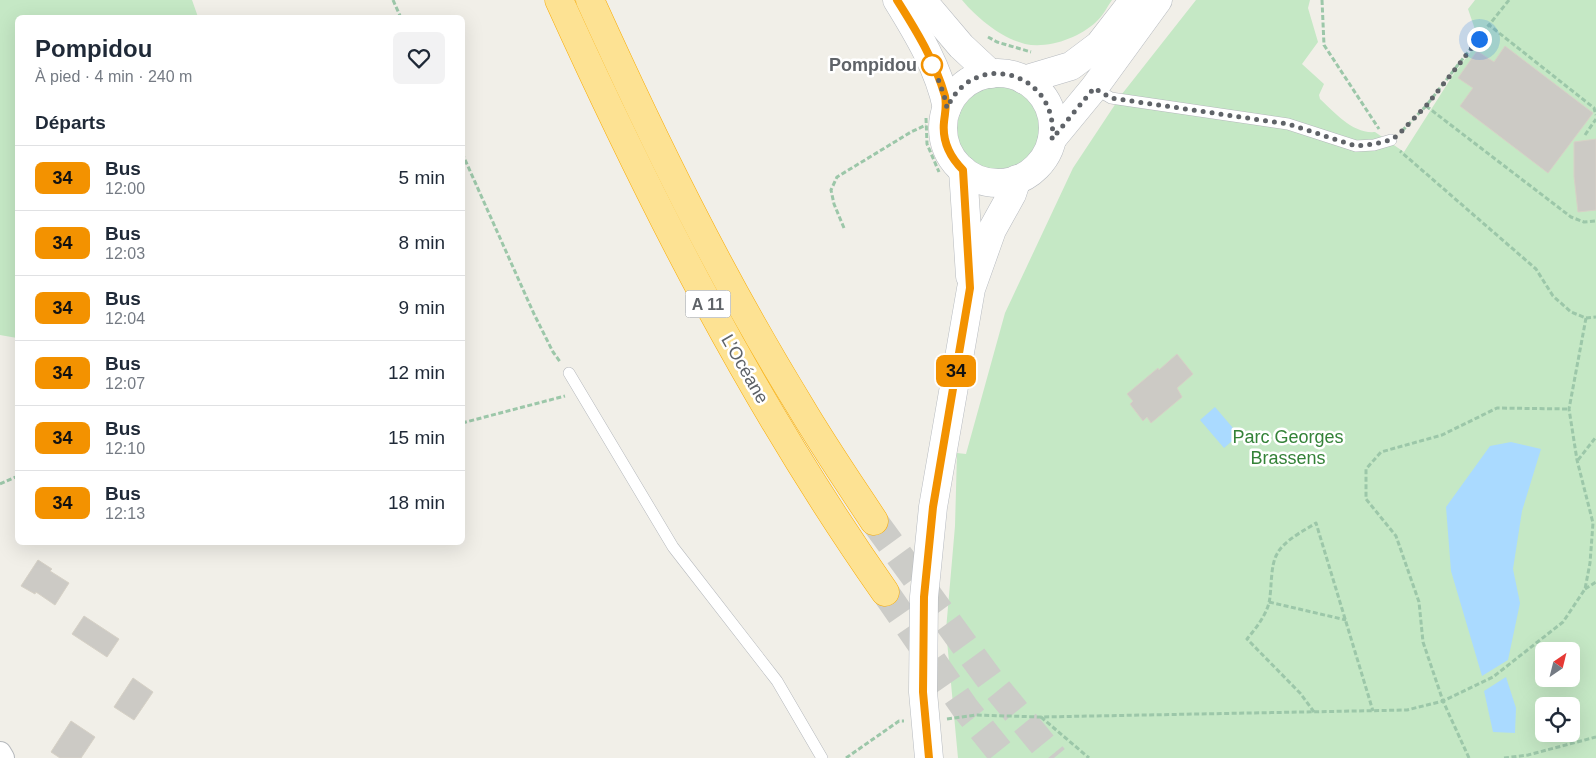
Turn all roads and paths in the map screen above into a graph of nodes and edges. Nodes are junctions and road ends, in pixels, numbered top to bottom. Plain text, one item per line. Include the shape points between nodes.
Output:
1 (393, 0) edge
2 (559, 0) edge
3 (590, 0) edge
4 (897, 0) edge
5 (922, 0) edge
6 (1134, 0) edge
7 (1158, 0) edge
8 (1322, 0) edge
9 (1509, 0) edge
10 (400, 15) edge
11 (1490, 26) junction
12 (981, 34) dead end
13 (1036, 52) dead end
14 (991, 74) junction
15 (1024, 80) junction
16 (1094, 88) junction
17 (1426, 106) junction
18 (946, 112) junction
19 (1596, 115) edge
20 (1596, 119) edge
21 (1585, 135) dead end
22 (1052, 139) junction
23 (1391, 140) junction
24 (465, 160) edge
25 (963, 170) junction
26 (1017, 179) junction
27 (1596, 221) edge
28 (844, 228) dead end
29 (970, 288) junction
30 (1596, 317) edge
31 (1586, 318) junction
32 (569, 373) joint
33 (585, 400) junction
34 (1569, 409) junction
35 (465, 422) edge
36 (1596, 438) edge
37 (1577, 460) junction
38 (15, 477) edge
39 (0, 484) edge
40 (874, 521) tunnel mouth
41 (1596, 582) edge
42 (1585, 589) junction
43 (885, 592) tunnel mouth
44 (1269, 602) junction
45 (1346, 620) junction
46 (1443, 701) junction
47 (1373, 711) junction
48 (1314, 712) junction
49 (1040, 717) junction
50 (946, 719) dead end
51 (908, 721) dead end
52 (1596, 737) edge
53 (0, 753) edge
54 (3, 758) edge
55 (822, 758) edge
56 (846, 758) edge
57 (929, 758) edge
58 (1089, 758) edge
59 (1469, 758) edge
60 (1504, 758) edge

1 - 10 path
2 - 43 highway, L’Océane / A 11 via 640,173 736,355 819,496
3 - 40 highway, L’Océane / A 11 via 704,236 758,336
4 - 18 street via 925,46 944,95
5 - 14 street via 961,46
6 - 15 street via 1099,45 1071,66
7 - 16 street
8 - 23 path via 1324,45 1379,129
9 - 11 path
11 - 17 path
11 - 19 path via 1594,108
12 - 13 path via 997,42
14 - 15 street via 1002,73
14 - 18 street via 964,85
15 - 22 street via 1049,108
16 - 22 street
16 - 23 lane via 1111,98 1288,124 1356,146
17 - 23 path
17 - 27 path via 1571,217 1584,222
18 - 25 street via 946,146
18 - 28 path via 837,177 831,190
20 - 21 path
22 - 26 street via 1040,163
23 - 31 path via 1404,156 1536,269 1553,296 1571,312
24 - 32 path via 534,314 553,352
25 - 26 street via 989,182
25 - 29 street
26 - 29 street via 992,230
29 - 57 street via 933,507 925,588 923,692
30 - 31 path
31 - 34 path
32 - 33 lane
33 - 35 path via 566,396
33 - 55 lane via 673,547 777,681
34 - 37 path
34 - 46 path via 1497,408 1442,434 1381,452 1366,468 1366,499 1396,536 1419,602 1423,642
36 - 37 path
37 - 42 path via 1593,523
38 - 39 path
41 - 42 path
42 - 46 path via 1563,622 1493,677
44 - 45 path
44 - 45 path via 1277,554 1316,523
44 - 48 path via 1262,620 1247,639 1300,693
45 - 47 path
46 - 47 path via 1406,710
46 - 59 path
47 - 48 path
48 - 49 path
49 - 50 path
49 - 58 path
51 - 56 path via 899,721
52 - 60 path
53 - 54 street

